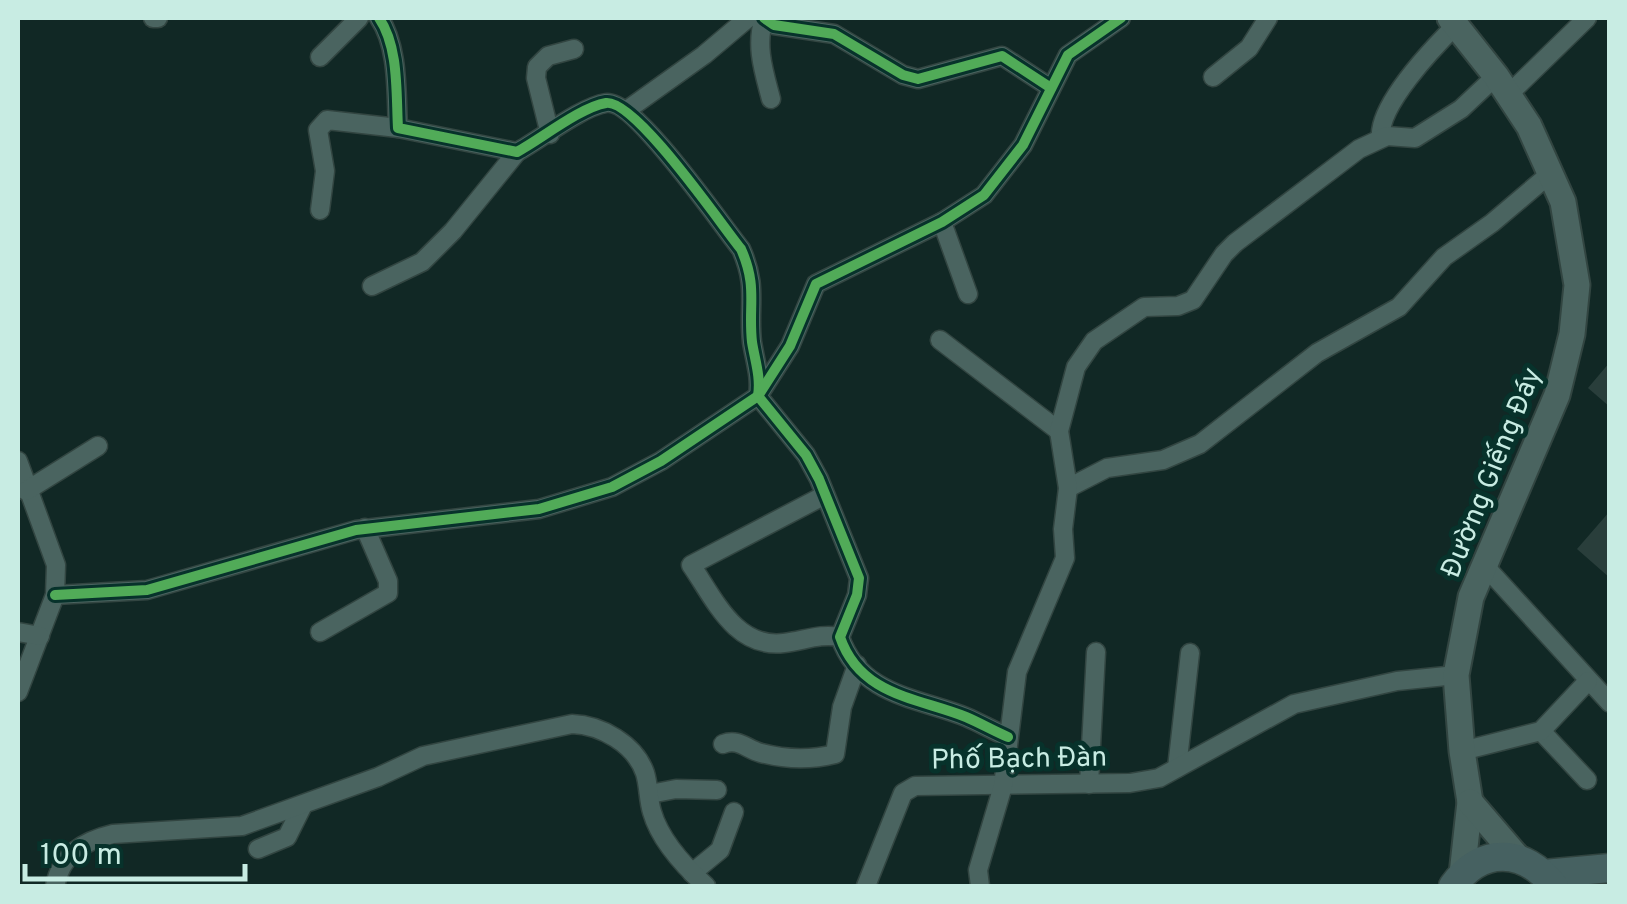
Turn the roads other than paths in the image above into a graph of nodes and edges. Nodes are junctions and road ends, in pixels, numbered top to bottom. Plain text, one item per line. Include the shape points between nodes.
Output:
1 (359, 18) edge
2 (379, 18) edge
3 (748, 18) edge
4 (764, 18) edge
5 (1121, 18) edge
6 (1268, 18) edge
7 (1587, 18) edge
8 (1453, 22) edge
9 (574, 49) dead end
10 (320, 57) dead end
11 (1213, 77) dead end
12 (1503, 85) junction
13 (1051, 88) junction
14 (771, 99) dead end
15 (627, 110) junction
16 (398, 128) junction
17 (550, 134) junction
18 (1382, 138) junction
19 (518, 152) junction
20 (1551, 174) junction
21 (320, 210) dead end
22 (942, 222) junction
23 (372, 286) dead end
24 (968, 294) dead end
25 (940, 340) dead end
26 (758, 396) junction
27 (1060, 431) junction
28 (98, 446) dead end
29 (18, 461) edge
30 (1068, 488) junction
31 (26, 492) junction
32 (825, 495) junction
33 (365, 528) junction
34 (1484, 565) junction
35 (55, 595) junction
36 (18, 632) edge
37 (320, 632) dead end
38 (40, 636) junction
39 (840, 638) junction
40 (1096, 652) dead end
41 (1190, 652) dead end
42 (857, 665) junction
43 (1456, 675) junction
44 (1588, 681) junction
45 (18, 692) edge
46 (1610, 703) edge
47 (1541, 730) junction
48 (1008, 738) junction
49 (723, 744) dead end
50 (1462, 751) junction
51 (1177, 768) junction
52 (1587, 780) dead end
53 (1088, 784) junction
54 (1003, 786) junction
55 (718, 790) dead end
56 (650, 794) junction
57 (1470, 802) junction
58 (302, 807) junction
59 (734, 812) dead end
60 (258, 849) dead end
61 (1519, 858) junction
62 (1610, 871) edge
63 (699, 880) edge
64 (1458, 880) edge
65 (1549, 880) edge
66 (55, 886) edge
67 (866, 886) edge
68 (980, 886) edge
69 (1599, 886) edge

1 - 10 street
2 - 16 street via 393,60
3 - 15 street
4 - 13 street via 834,34 918,79 1002,56
4 - 14 street via 760,54
5 - 13 street via 1068,55
6 - 11 street via 1248,48
7 - 12 street
8 - 12 main road, Đường Giếng Đáy
8 - 18 street via 1404,84 1380,128
9 - 17 street via 548,56 537,67
12 - 18 street via 1415,138
12 - 20 main road, Đường Giếng Đáy
13 - 22 street via 1000,178
15 - 17 street via 600,105
15 - 26 street via 741,249 754,292
16 - 19 street
16 - 21 street via 321,124
17 - 19 street
18 - 27 street via 1235,243 1193,300 1148,305 1094,341 1076,367
19 - 23 street via 422,262
20 - 30 street via 1444,256 1399,307 1316,353 1200,444 1162,460 1107,468
20 - 34 main road, Đường Giếng Đáy via 1576,273 1572,334 1557,395
22 - 24 street
22 - 26 street via 816,284 790,346
25 - 27 street
26 - 32 street via 806,456
26 - 33 street via 648,469 592,495 539,509
27 - 30 street
28 - 31 street
29 - 31 street
30 - 48 street via 1065,558 1017,672
31 - 35 street via 56,565
32 - 39 street via 859,578
32 - 39 street via 691,564 748,638 774,644
33 - 35 street via 147,590
33 - 37 street via 388,592
34 - 43 main road, Đường Giếng Đáy
34 - 44 street
35 - 38 street
36 - 38 street
38 - 45 street
39 - 42 street
40 - 53 street
41 - 51 street
42 - 48 street via 907,700 964,716
42 - 49 street via 835,754 804,759
43 - 50 main road, Đường Giếng Đáy
43 - 51 street, Phố Bạch Đàn via 1294,704
44 - 46 street
44 - 47 street
47 - 50 street
47 - 52 street
48 - 54 street
50 - 57 main road, Đường Giếng Đáy
51 - 53 street, Phố Bạch Đàn via 1159,778
53 - 54 street, Phố Bạch Đàn
54 - 67 street, Phố Bạch Đàn via 915,786 903,793
54 - 68 street via 978,870
55 - 56 street
56 - 58 street via 643,767 624,745 596,728 572,724 423,756
56 - 63 street via 673,850
57 - 61 main road
57 - 64 main road, Đường Giếng Đáy
58 - 60 street via 287,837
58 - 66 street via 233,828 94,838 77,846
59 - 63 street
61 - 64 main road via 1488,858
61 - 65 main road
62 - 65 main road
62 - 69 main road

